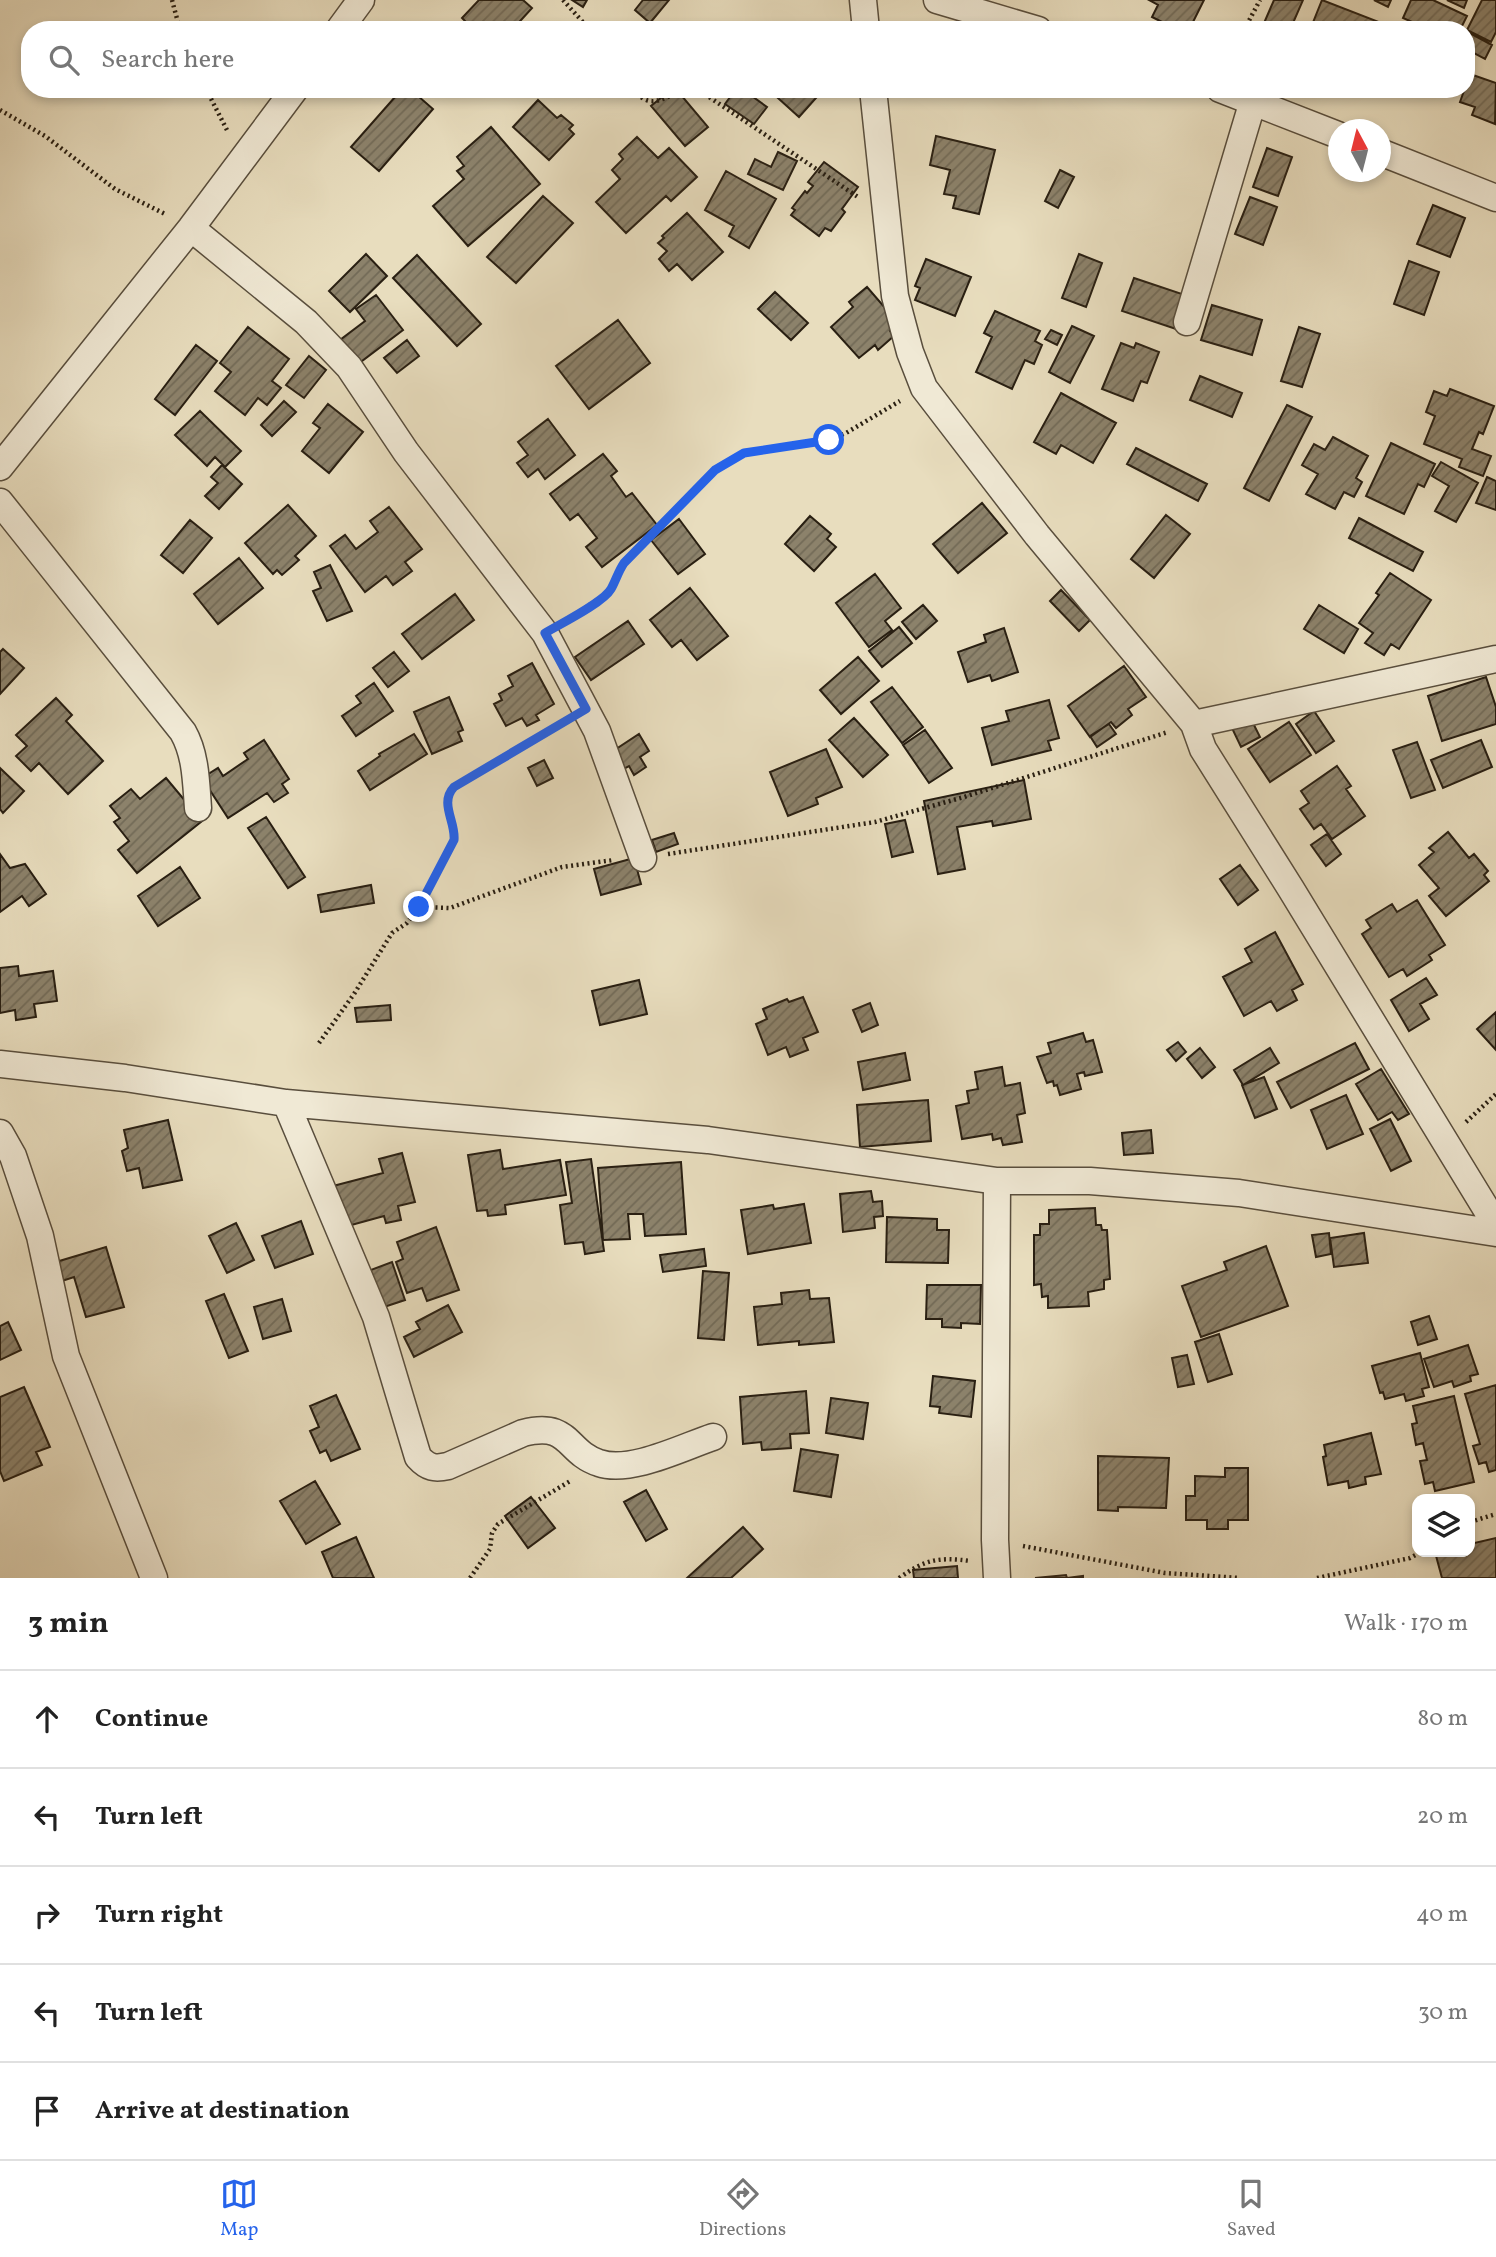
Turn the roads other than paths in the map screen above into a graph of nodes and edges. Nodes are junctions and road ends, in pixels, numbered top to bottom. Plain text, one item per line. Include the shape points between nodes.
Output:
1 (362, 0) edge
2 (863, 0) edge
3 (937, 0) edge
4 (346, 21) edge
5 (865, 21) edge
6 (1008, 21) edge
7 (288, 98) edge
8 (874, 98) edge
9 (1245, 98) edge
10 (1253, 101) junction
11 (1328, 131) edge
12 (1391, 156) edge
13 (1496, 198) edge
14 (191, 228) junction
15 (1187, 322) dead end
16 (0, 467) edge
17 (0, 502) edge
18 (1496, 659) edge
19 (1194, 724) junction
20 (198, 808) dead end
21 (643, 858) road end
22 (0, 1063) edge
23 (286, 1103) junction
24 (0, 1133) edge
25 (7, 1160) edge
26 (997, 1181) junction
27 (1494, 1221) edge
28 (713, 1437) dead end
29 (996, 1561) edge
30 (154, 1578) edge

1 - 4 street
2 - 5 street
3 - 6 street
7 - 14 street
8 - 19 street via 895,296 923,387 1037,535
9 - 10 street
10 - 11 street
10 - 15 street
12 - 13 street
14 - 16 street
14 - 21 street via 306,322 349,367 406,452 545,633 597,731
17 - 20 street via 183,732 194,764
18 - 19 street
19 - 27 street via 1203,749
22 - 23 street
23 - 26 street via 708,1140
23 - 28 street via 376,1317 418,1457 424,1464 435,1469 448,1466 523,1433 547,1430 600,1464 628,1466
24 - 25 street
25 - 30 street via 40,1236 66,1356
26 - 27 street via 1090,1181
26 - 29 street

